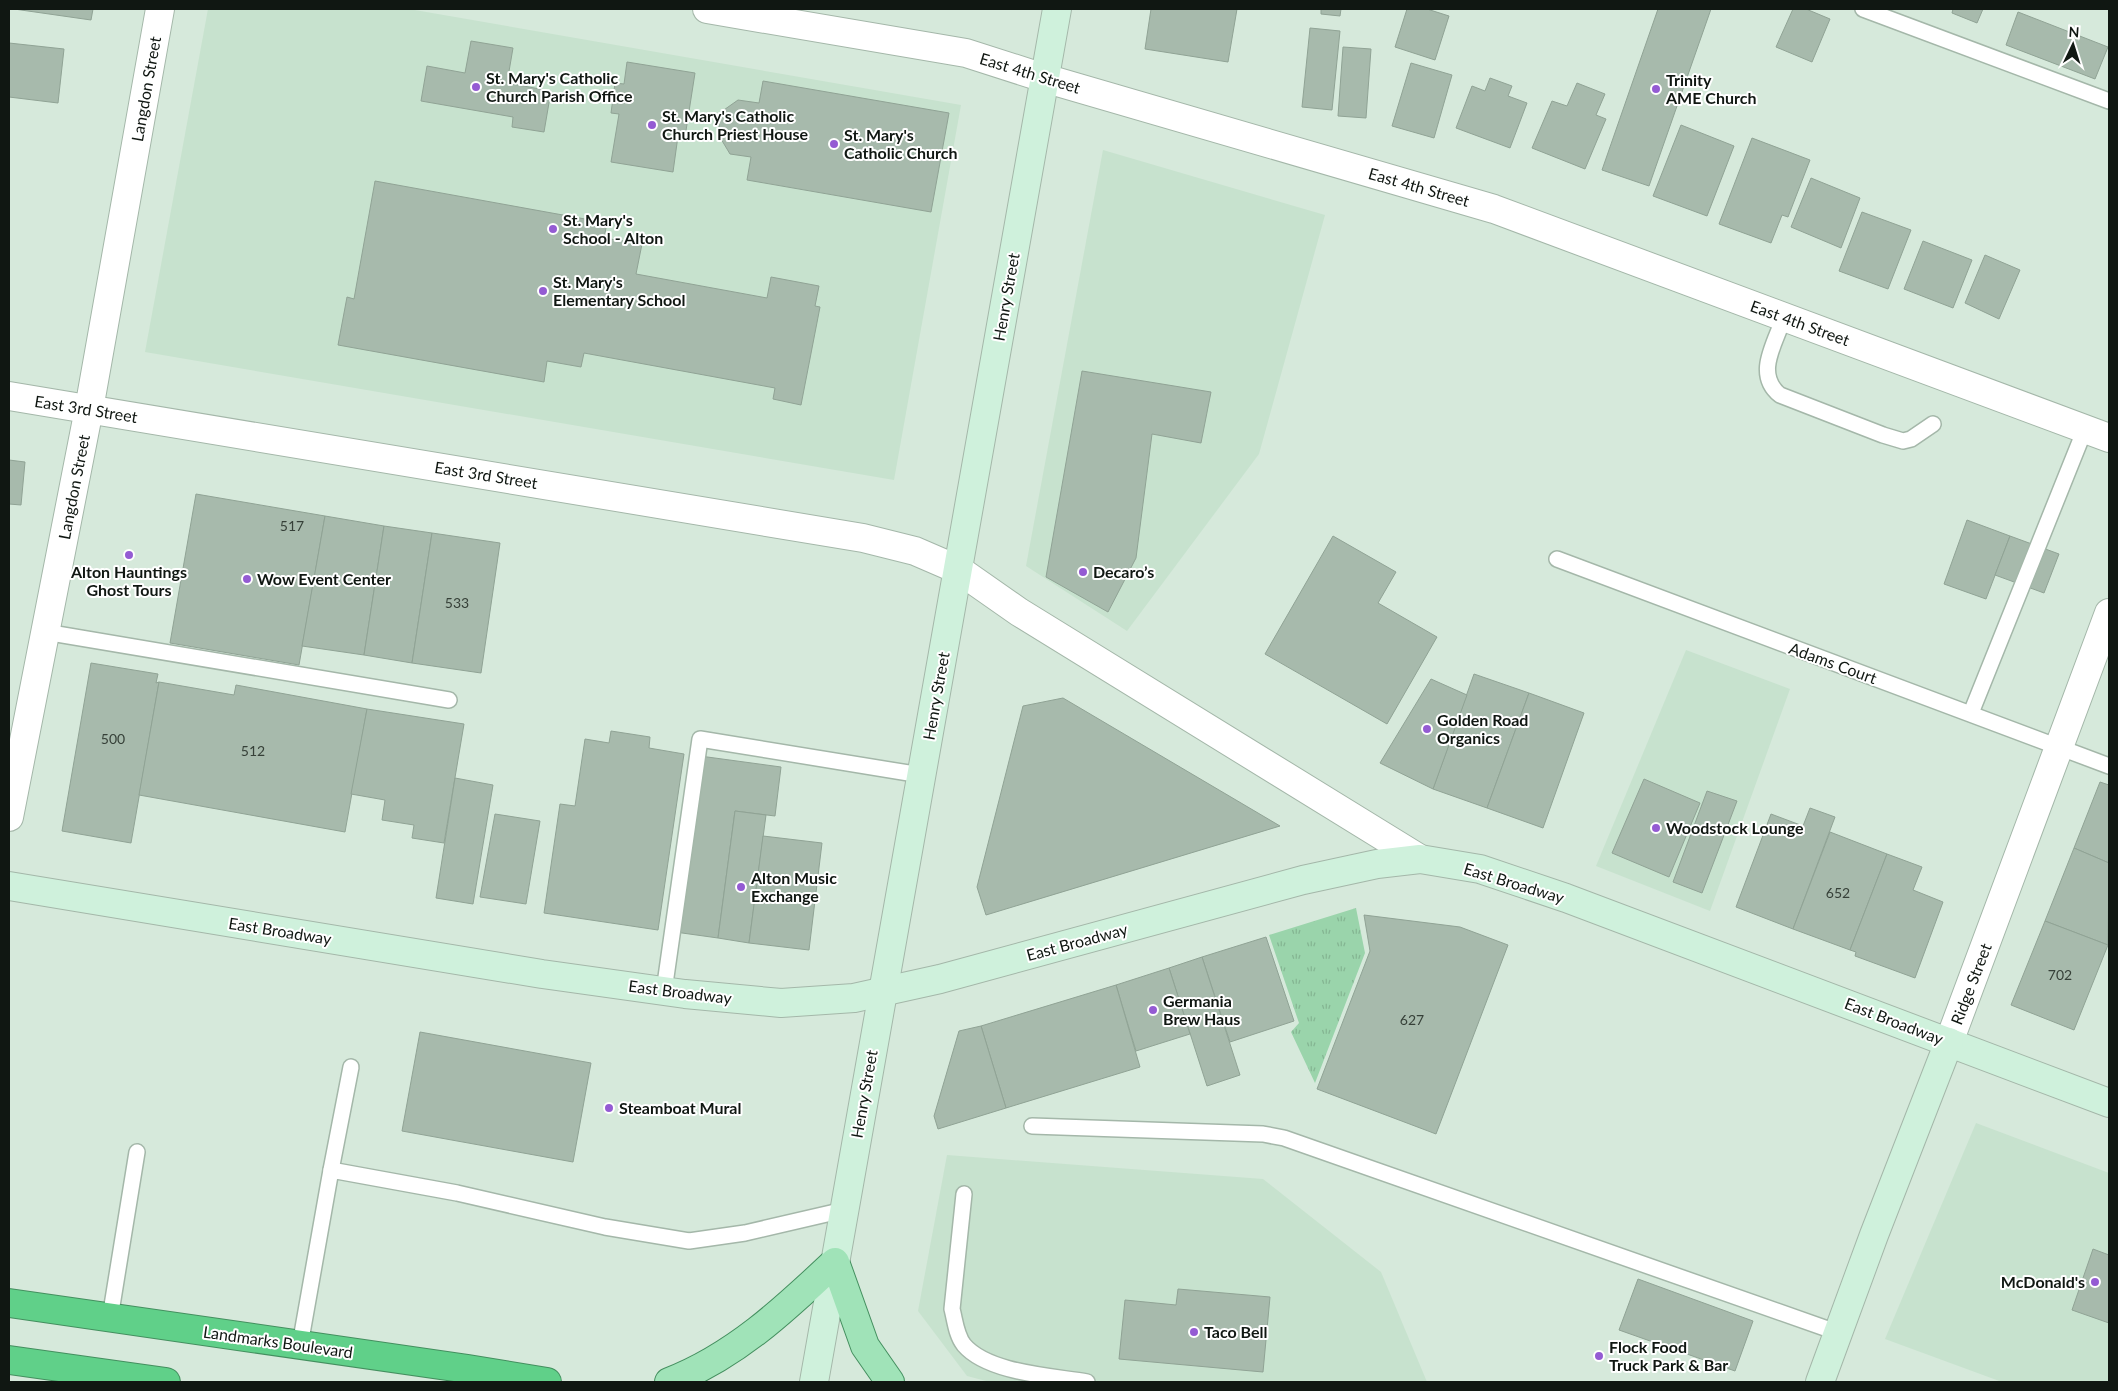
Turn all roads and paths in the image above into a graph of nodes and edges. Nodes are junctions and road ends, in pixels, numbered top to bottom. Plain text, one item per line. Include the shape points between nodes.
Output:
1 (160, 9) edge
2 (707, 9) edge
3 (1057, 9) edge
4 (1863, 9) edge
5 (788, 16) edge
6 (1044, 78) junction
7 (2109, 101) edge
8 (1784, 317) junction
9 (9, 396) edge
10 (89, 409) junction
11 (1933, 424) dead end
12 (2097, 434) edge
13 (1557, 560) dead end
14 (959, 570) junction
15 (2109, 613) edge
16 (45, 632) junction
17 (449, 700) dead end
18 (1971, 713) junction
19 (2060, 746) junction
20 (2109, 766) edge
21 (921, 775) junction
22 (9, 817) edge
23 (1420, 859) junction
24 (9, 886) edge
25 (664, 991) junction
26 (882, 992) junction
27 (1949, 1042) junction
28 (351, 1067) dead end
29 (2109, 1103) edge
30 (1032, 1126) dead end
31 (137, 1152) dead end
32 (331, 1170) junction
33 (964, 1194) dead end
34 (844, 1210) junction
35 (835, 1262) junction
36 (9, 1303) edge
37 (110, 1318) junction
38 (1838, 1333) junction
39 (300, 1345) junction
40 (9, 1360) edge
41 (166, 1382) edge
42 (547, 1382) edge
43 (669, 1382) edge
44 (814, 1382) edge
45 (890, 1382) edge
46 (1087, 1382) edge
47 (1820, 1382) edge

1 - 10 street, Langdon Street
2 - 5 street, East 4th Street
3 - 6 street, Henry Street
4 - 7 lane
5 - 6 street, East 4th Street via 966,53
6 - 8 street, East 4th Street via 1494,210
6 - 14 street, Henry Street
8 - 11 lane via 1766,370 1767,380 1780,395 1903,441
8 - 12 street, East 4th Street
9 - 10 street, East 3rd Street
10 - 14 street, East 3rd Street via 863,538 915,551
10 - 16 street, Langdon Street
12 - 18 lane
13 - 18 lane, Adams Court
14 - 21 street, Henry Street
14 - 23 street, East 3rd Street via 1019,612
15 - 19 street, Ridge Street
16 - 17 lane
16 - 22 street, Langdon Street
18 - 19 lane, Adams Court
19 - 20 lane, Adams Court
19 - 27 street, Ridge Street
21 - 25 lane via 700,739
21 - 26 street, Henry Street
23 - 26 street, East Broadway via 1377,864 1303,880
23 - 27 street, East Broadway via 1480,869 1566,898
24 - 25 street, East Broadway via 528,972
25 - 26 street, East Broadway via 781,1003 854,998
26 - 34 street, Henry Street
27 - 29 street, East Broadway
27 - 38 street, Ridge Street
28 - 32 lane
30 - 38 lane via 1263,1134 1284,1138
31 - 37 lane
32 - 34 lane via 457,1193 605,1227 689,1241 745,1233
32 - 39 lane
33 - 46 lane via 952,1309 963,1343 976,1356 997,1365
34 - 35 street, Henry Street
35 - 43 main road via 747,1340 714,1361
35 - 44 street, Henry Street
35 - 45 main road via 865,1346
36 - 37 highway, Landmarks Boulevard
37 - 39 highway, Landmarks Boulevard
38 - 47 street, Ridge Street
39 - 42 highway, Landmarks Boulevard
40 - 41 highway

